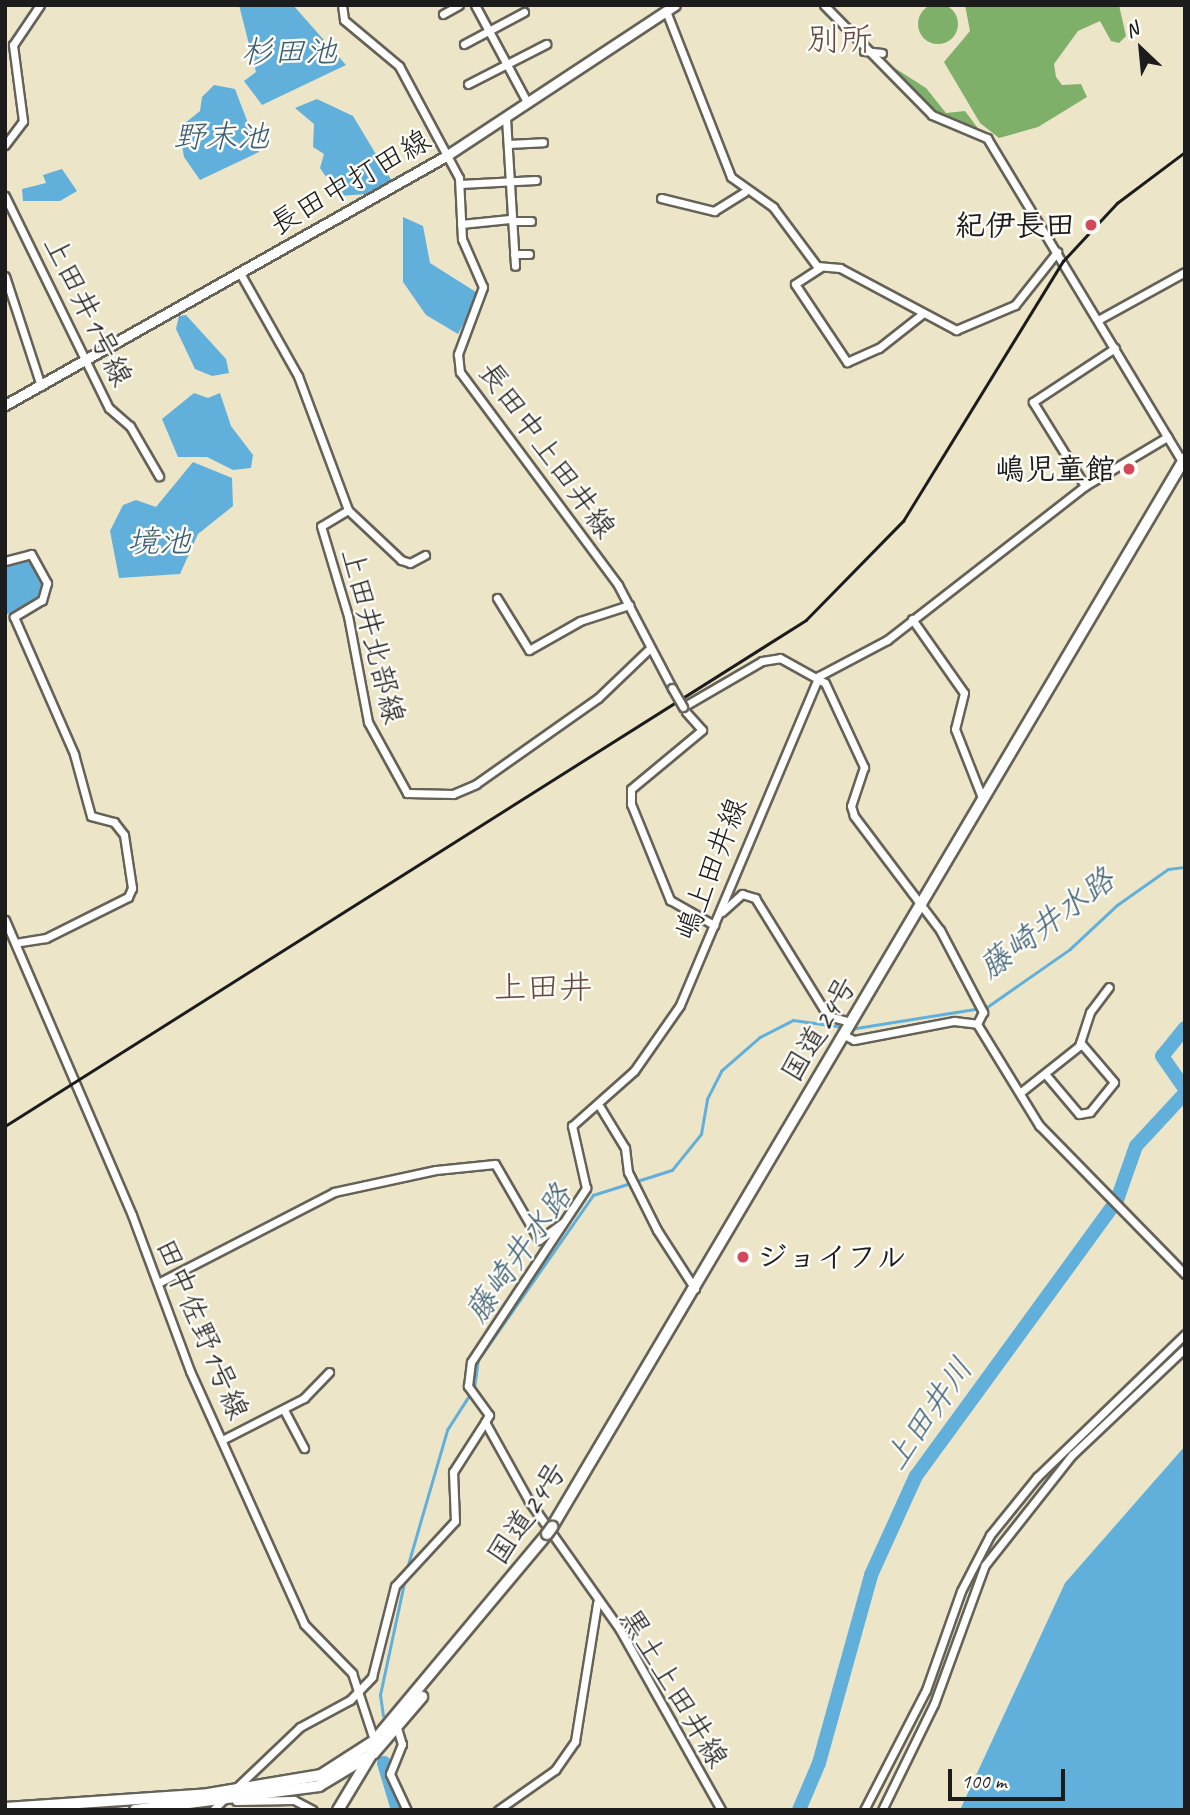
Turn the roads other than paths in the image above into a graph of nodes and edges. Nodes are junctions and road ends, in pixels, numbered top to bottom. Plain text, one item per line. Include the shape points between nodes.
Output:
1 (40, 5) edge
2 (342, 5) edge
3 (459, 5) edge
4 (475, 5) edge
5 (824, 5) edge
6 (671, 7) edge
7 (524, 12) dead end
8 (443, 14) dead end
9 (489, 31) junction
10 (464, 44) dead end
11 (545, 44) dead end
12 (863, 50) junction
13 (882, 53) dead end
14 (507, 64) junction
15 (468, 85) dead end
16 (527, 102) junction
17 (506, 118) junction
18 (543, 142) dead end
19 (508, 144) junction
20 (5, 145) edge
21 (446, 156) junction
22 (536, 180) dead end
23 (509, 182) junction
24 (460, 184) junction
25 (744, 192) junction
26 (5, 196) edge
27 (661, 198) dead end
28 (511, 220) junction
29 (531, 220) dead end
30 (461, 224) junction
31 (1057, 253) junction
32 (514, 254) junction
33 (529, 254) dead end
34 (514, 266) dead end
35 (821, 267) junction
36 (1185, 272) edge
37 (240, 273) junction
38 (5, 276) edge
39 (922, 314) junction
40 (1098, 320) junction
41 (1115, 348) junction
42 (89, 356) junction
43 (41, 386) junction
44 (5, 405) edge
45 (1167, 437) junction
46 (1184, 462) edge
47 (159, 476) dead end
48 (1084, 486) junction
49 (348, 510) junction
50 (425, 555) dead end
51 (5, 561) edge
52 (497, 598) dead end
53 (629, 605) junction
54 (912, 619) junction
55 (648, 650) junction
56 (819, 676) junction
57 (685, 709) junction
58 (983, 800) junction
59 (919, 908) junction
60 (722, 912) junction
61 (5, 920) edge
62 (715, 925) junction
63 (15, 943) junction
64 (1109, 987) dead end
65 (977, 1024) junction
66 (848, 1028) junction
67 (1080, 1042) junction
68 (1046, 1075) junction
69 (1021, 1092) junction
70 (600, 1107) junction
71 (569, 1217) junction
72 (1185, 1275) edge
73 (158, 1283) junction
74 (695, 1289) junction
75 (1185, 1334) edge
76 (1185, 1348) edge
77 (329, 1372) dead end
78 (284, 1409) junction
79 (485, 1422) junction
80 (224, 1438) junction
81 (304, 1448) dead end
82 (597, 1603) junction
83 (483, 1617) junction
84 (362, 1691) junction
85 (397, 1728) junction
86 (374, 1741) junction
87 (374, 1754) junction
88 (234, 1796) junction
89 (216, 1806) edge
90 (5, 1808) edge
91 (135, 1810) edge
92 (313, 1810) edge
93 (338, 1810) edge
94 (407, 1810) edge
95 (498, 1810) edge
96 (721, 1810) edge
97 (864, 1810) edge
98 (882, 1810) edge

1 - 20 street via 13,45 23,121
2 - 21 street, 長田中上田井線 via 344,20 398,66
3 - 8 street
4 - 9 street
5 - 12 street
6 - 16 street, 長田中打田線
6 - 25 street via 718,149
7 - 9 street
9 - 10 street
9 - 14 street
11 - 14 street
12 - 13 street
12 - 31 street via 932,114 987,138
14 - 15 street
14 - 16 street
16 - 17 street, 長田中打田線
17 - 19 street
17 - 21 street, 長田中打田線
18 - 19 street
19 - 23 street
21 - 24 street, 長田中上田井線
21 - 37 street, 長田中打田線
22 - 23 street
23 - 24 street
23 - 28 street
24 - 30 street, 長田中上田井線
25 - 27 street via 714,211
25 - 35 street via 773,207
26 - 42 street, 上田井1号線
28 - 29 street
28 - 30 street
28 - 32 street
30 - 53 street, 長田中上田井線 via 483,286 458,354 460,372
31 - 39 street via 1026,295 996,315 956,330
31 - 40 street
32 - 33 street
32 - 34 street
35 - 39 street via 840,268
35 - 39 street via 795,284 847,362 879,348
36 - 40 street
37 - 42 street, 長田中打田線
37 - 49 street, 上田井北部線 via 298,376
38 - 43 street
40 - 41 street
41 - 45 street
41 - 48 street via 1033,402
42 - 43 street, 長田中打田線
42 - 47 street, 上田井1号線 via 109,408 130,426
43 - 44 street, 長田中打田線
45 - 46 street
45 - 48 street
46 - 58 main road, 国道24号
48 - 54 street
49 - 50 street via 401,560 410,564
49 - 55 street, 上田井北部線 via 321,526 348,616 368,722 407,793 453,794 476,785 598,698
51 - 63 street via 31,554 47,583 45,597 14,617 74,754 91,816 114,822 124,835 132,888 128,897 46,938
52 - 53 street via 529,650 580,621
53 - 55 street, 長田中上田井線
54 - 56 street via 887,640
54 - 58 street via 964,693 955,729
55 - 57 street, 長田中上田井線, bridge
56 - 57 street via 790,660 762,661
56 - 59 street via 864,767 851,806 854,816
56 - 60 street, 嶋上田井線 via 793,726
57 - 62 street, 長田中上田井線 via 702,730 631,789 631,804 670,900
58 - 59 main road, 国道24号
59 - 65 street via 940,930 981,1009
59 - 66 main road, 国道24号
60 - 62 street, 嶋上田井線
60 - 66 street via 742,894 755,898 828,1016
61 - 63 street, 田中佐野1号線
62 - 70 street, 嶋上田井線 via 680,1005 635,1071
63 - 73 street, 田中佐野1号線
64 - 67 street
65 - 66 street via 954,1021 854,1040
65 - 69 street
66 - 74 main road, 国道24号
67 - 68 street
67 - 68 street via 1114,1082 1090,1112 1079,1114
68 - 69 street
69 - 72 street via 1039,1125
70 - 71 street, 嶋上田井線 via 572,1126 586,1188
70 - 74 street via 625,1148 633,1182
71 - 73 street via 539,1240 495,1164 436,1170 334,1192
71 - 79 street, 嶋上田井線 via 474,1358 473,1391 489,1415
73 - 80 street, 田中佐野1号線 via 190,1371
74 - 83 main road, 国道24号 via 549,1530
75 - 97 street via 1037,1477 990,1535 961,1591 926,1690
76 - 98 street via 1072,1455 985,1565 918,1741
77 - 78 street
78 - 80 street
78 - 81 street
79 - 82 street, 黒土上田井線 via 515,1480
79 - 84 street via 453,1472 455,1521 395,1586 383,1650
80 - 84 street, 田中佐野1号線 via 304,1624
82 - 95 street via 575,1741 555,1770
82 - 96 street, 黒土上田井線 via 619,1628
83 - 85 main road, 国道24号
83 - 86 main road, 国道24号
84 - 86 street, 田中佐野1号線
84 - 88 street via 300,1727
85 - 87 main road, 国道24号
85 - 94 street via 402,1744 390,1774
86 - 87 main road
86 - 88 main road, 国道24号 via 321,1774
87 - 88 main road, 国道24号 via 319,1786
87 - 93 main road
88 - 89 main road, 国道24号
88 - 90 main road, 国道24号
88 - 92 street via 294,1800
89 - 91 main road, 国道24号

